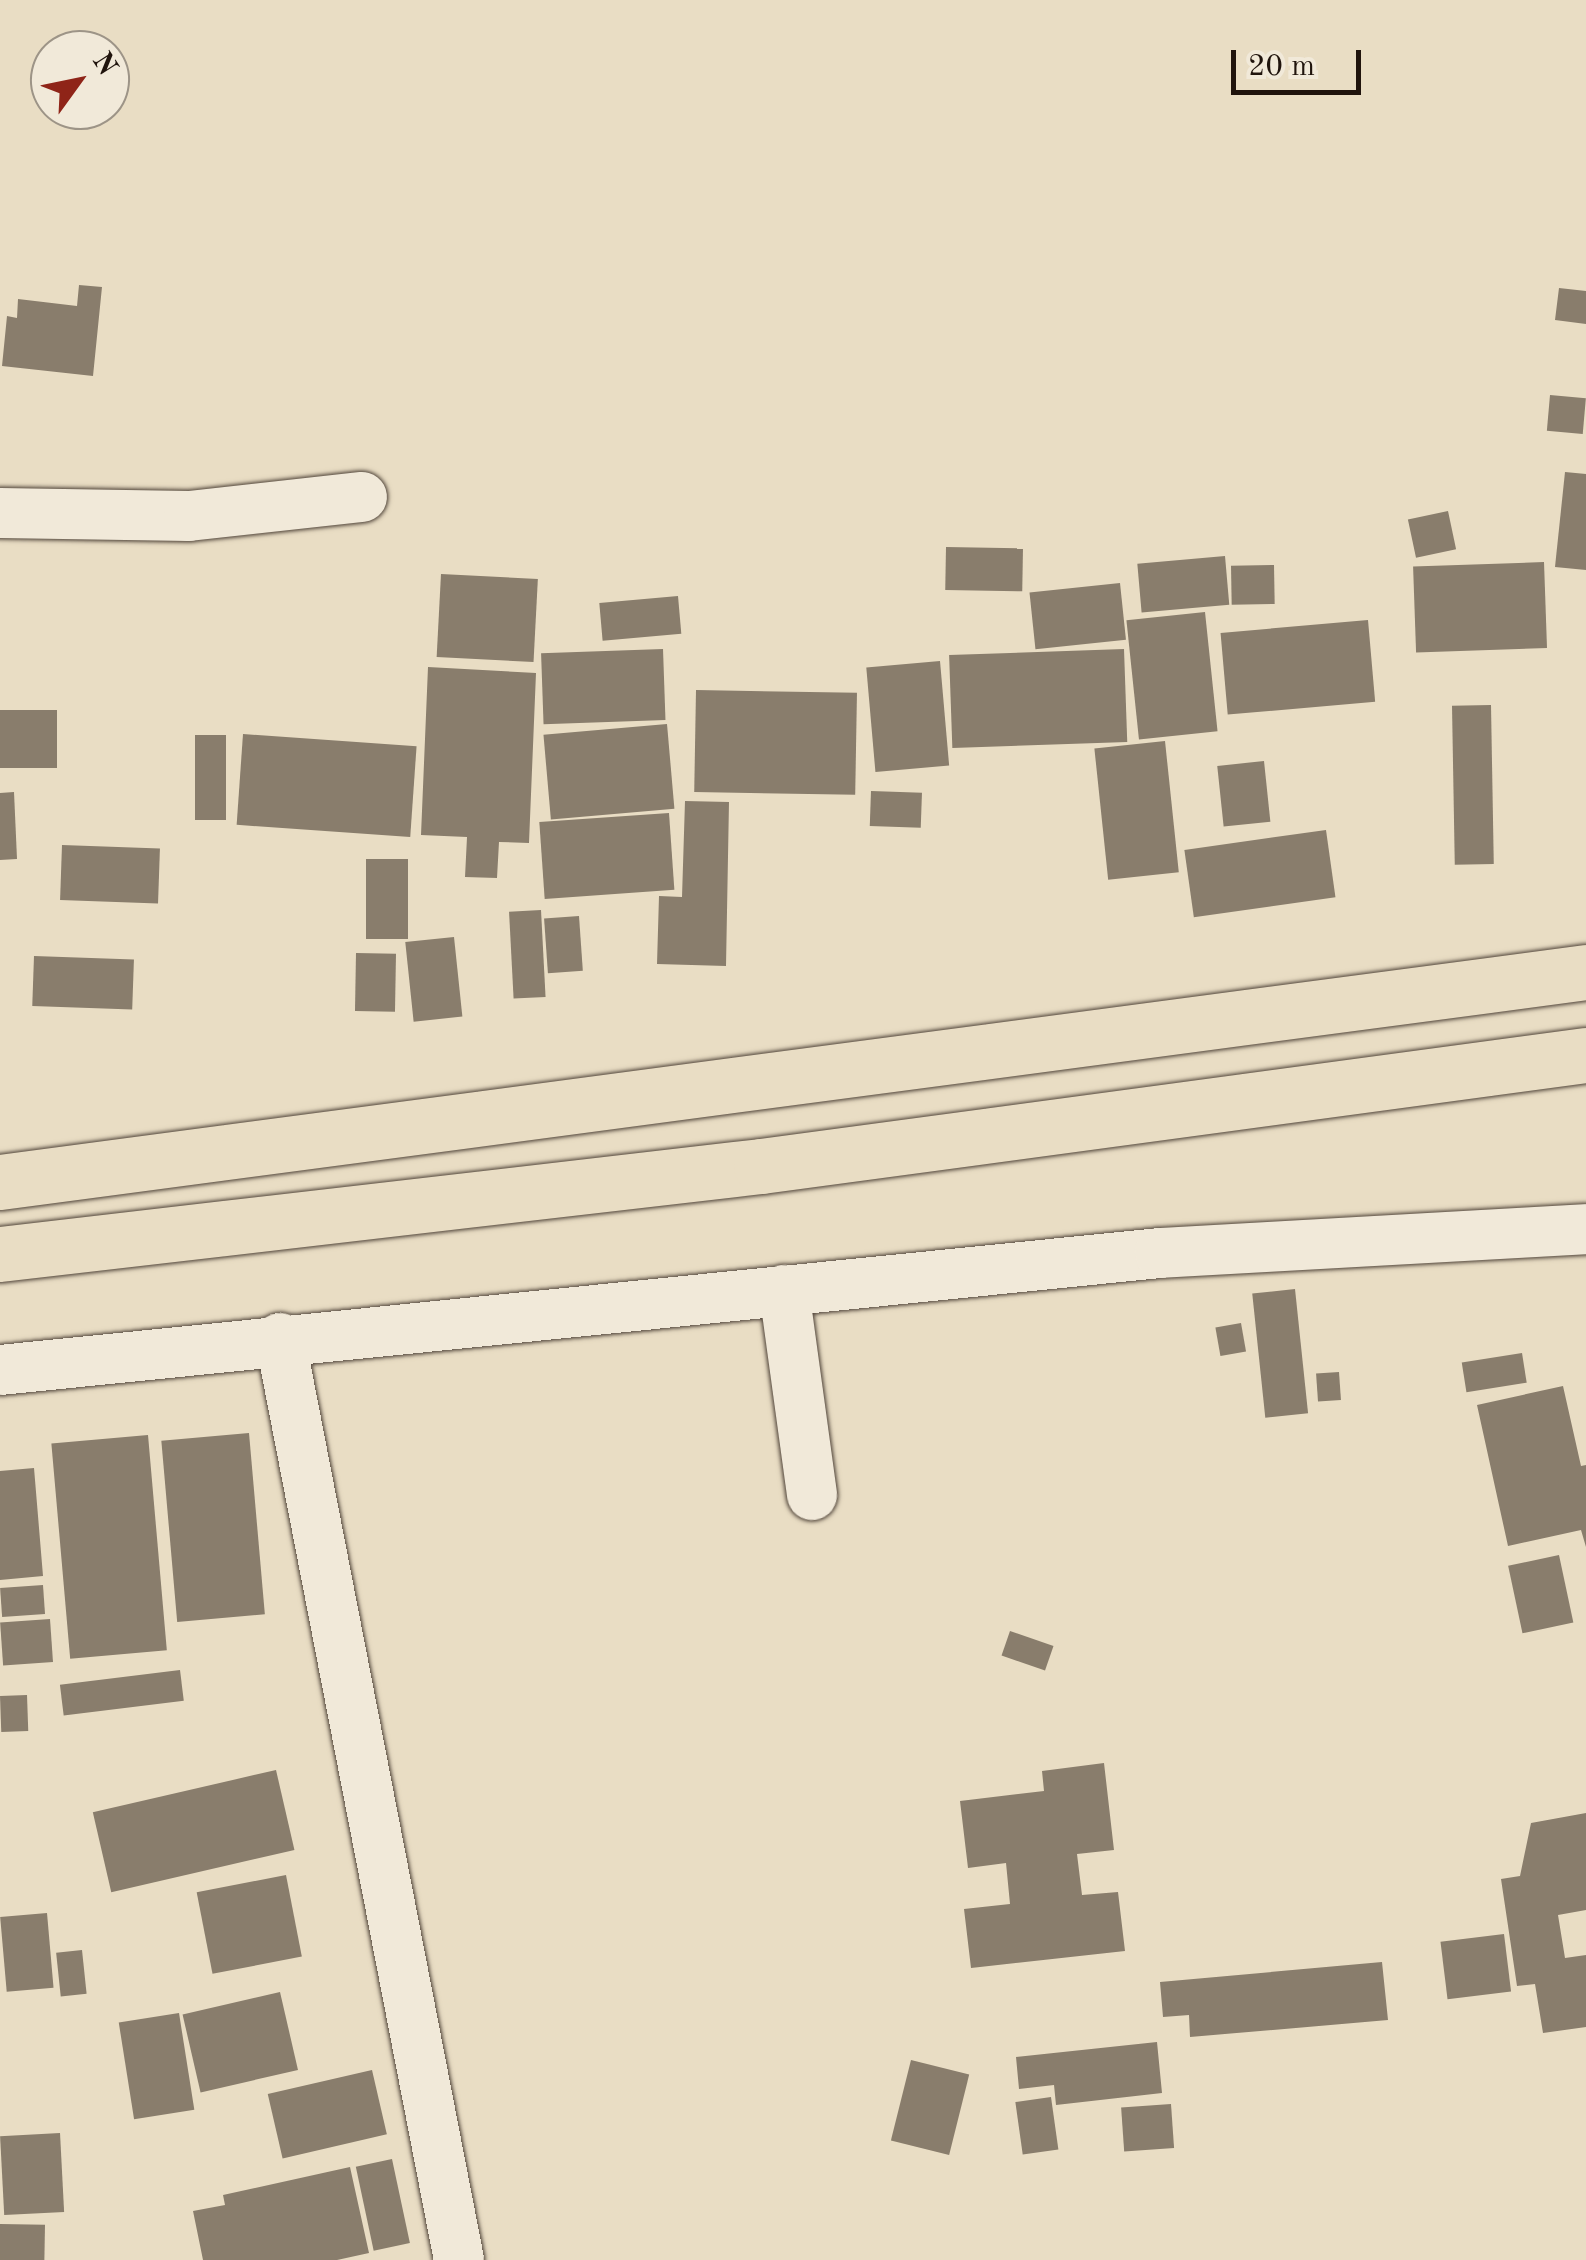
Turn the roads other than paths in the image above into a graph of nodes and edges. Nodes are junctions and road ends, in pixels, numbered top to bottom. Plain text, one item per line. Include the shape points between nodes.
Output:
1 (362, 497) dead end
2 (0, 513) edge
3 (1586, 972) edge
4 (1586, 1056) edge
5 (0, 1182) edge
6 (1586, 1229) edge
7 (0, 1254) edge
8 (784, 1290) junction
9 (280, 1338) junction
10 (0, 1370) edge
11 (812, 1495) dead end
12 (459, 2260) edge

1 - 2 street via 189,516
3 - 5 main road
4 - 7 main road via 761,1166
6 - 8 street via 1160,1253
8 - 9 street
8 - 11 street
9 - 10 street
9 - 12 street

